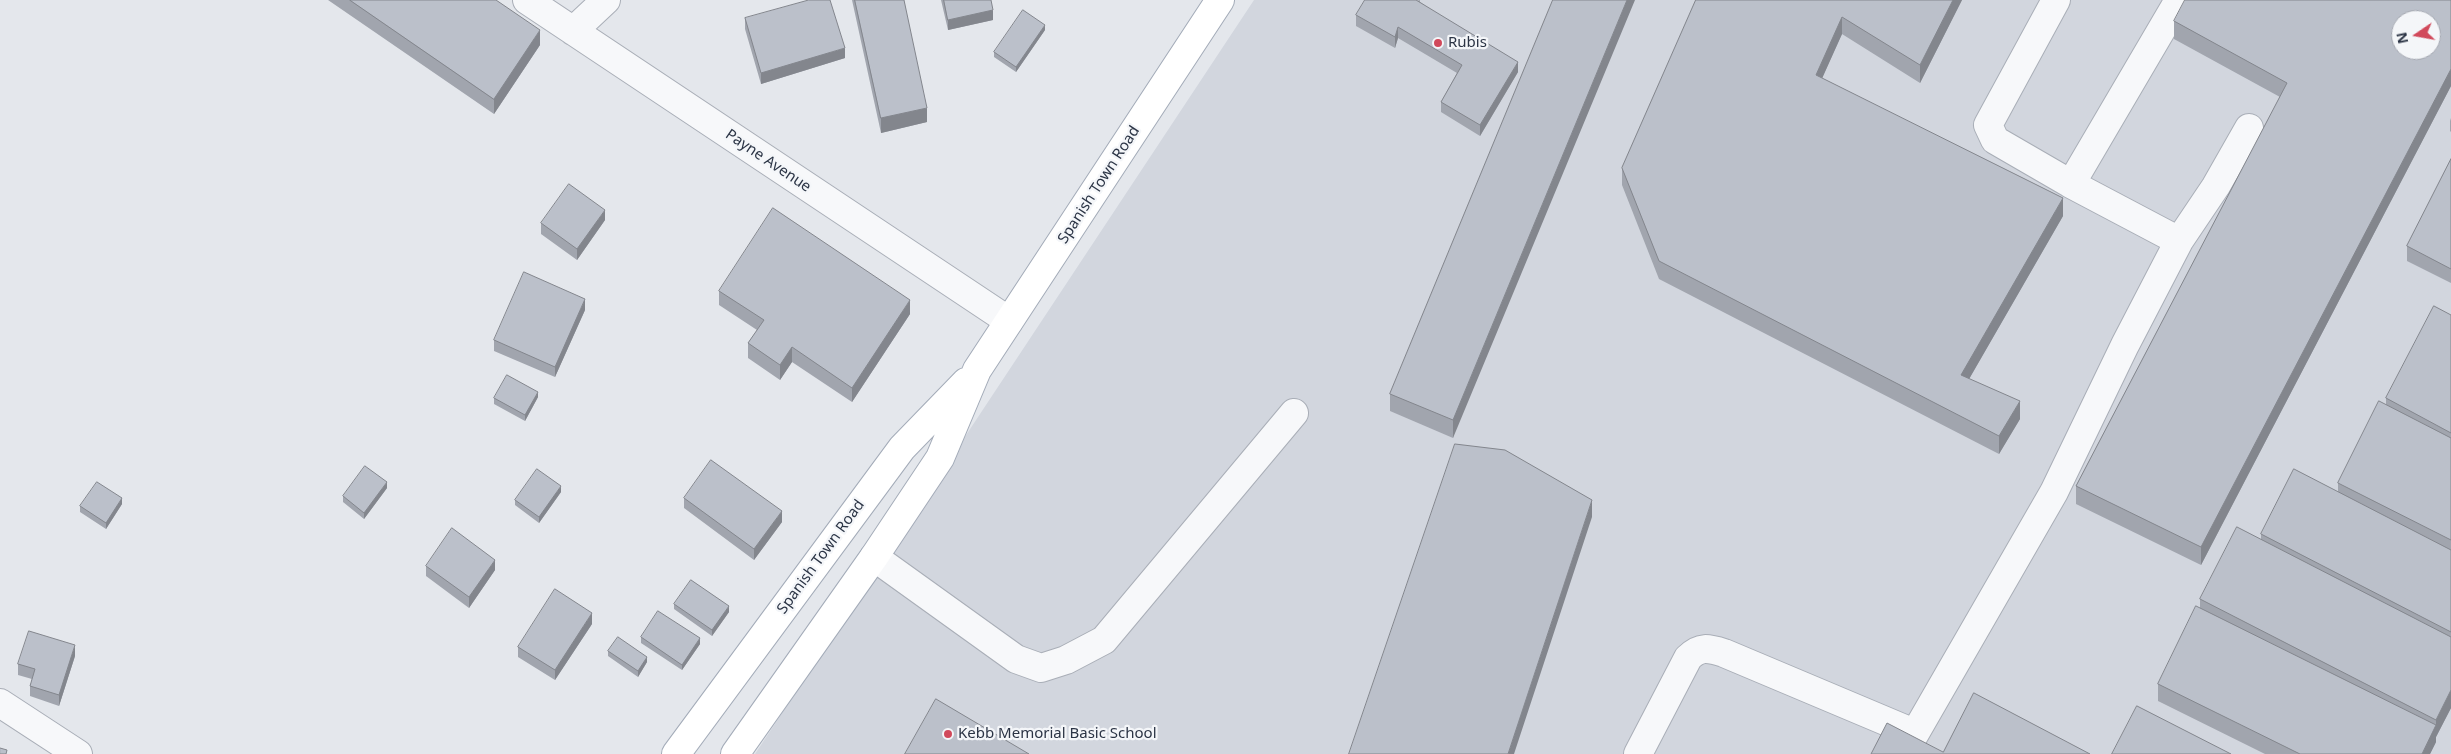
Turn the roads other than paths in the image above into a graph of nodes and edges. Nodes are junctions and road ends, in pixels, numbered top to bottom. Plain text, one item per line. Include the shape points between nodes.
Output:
1 (527, 0) edge
2 (606, 0) edge
3 (1220, 0) edge
4 (2056, 0) edge
5 (2179, 0) edge
6 (573, 31) junction
7 (2249, 128) dead end
8 (2071, 184) junction
9 (2179, 242) junction
10 (1009, 321) junction
11 (978, 370) junction
12 (1294, 413) dead end
13 (874, 557) junction
14 (0, 703) edge
15 (78, 754) edge
16 (676, 754) edge
17 (734, 754) edge
18 (1638, 754) edge

1 - 6 street, Payne Avenue
2 - 6 street
3 - 10 main road, Spanish Town Road
4 - 8 street via 1988,125 1995,140
5 - 8 street
6 - 10 street, Payne Avenue
7 - 9 street
8 - 9 street
9 - 18 street via 2054,492 1910,741 1724,653 1704,647 1688,658
10 - 11 main road, Spanish Town Road
11 - 13 main road, Spanish Town Road via 940,458
11 - 16 main road, Spanish Town Road via 902,448
12 - 13 street via 1104,640 1066,660 1041,668 1016,659
13 - 17 main road, Spanish Town Road
14 - 15 street

